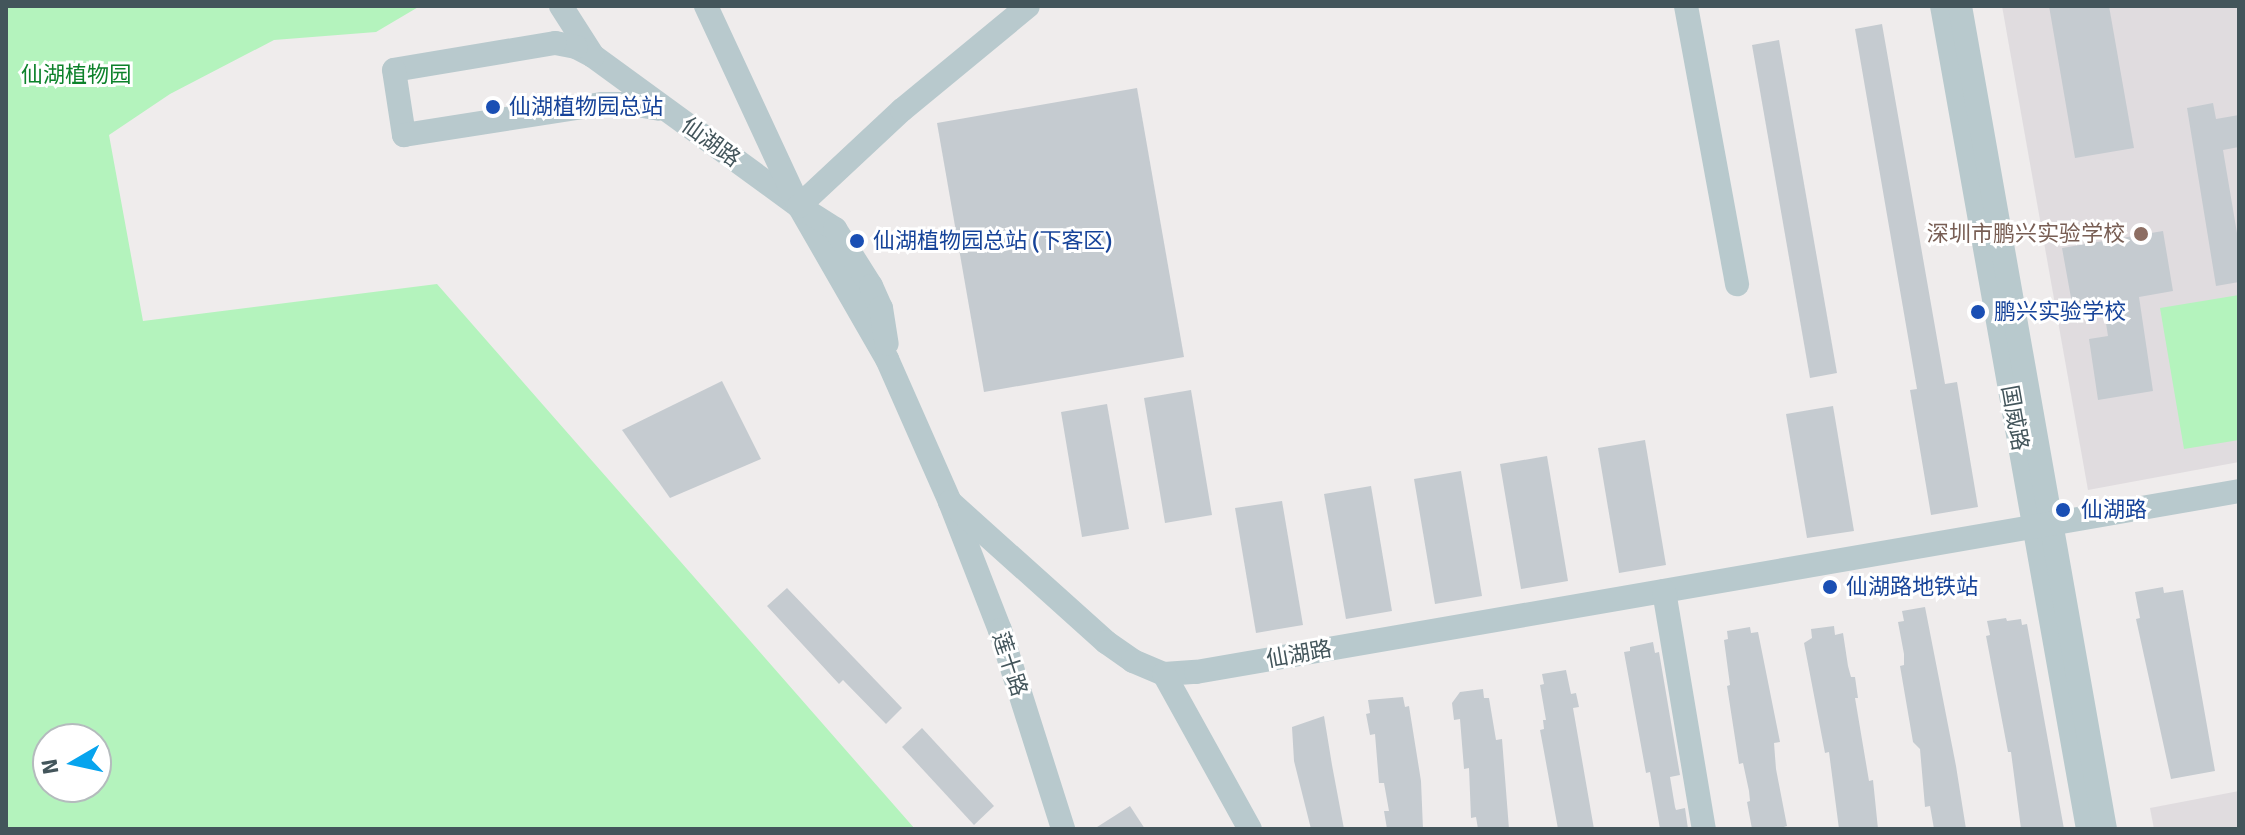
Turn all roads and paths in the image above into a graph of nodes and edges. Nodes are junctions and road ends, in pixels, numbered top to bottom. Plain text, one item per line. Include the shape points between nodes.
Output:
1 (561, 6) edge
2 (706, 6) edge
3 (1028, 6) edge
4 (1942, 6) edge
5 (1960, 6) edge
6 (1691, 7) edge
7 (593, 56) junction
8 (669, 111) junction
9 (799, 206) junction
10 (1737, 284) dead end
11 (2239, 477) edge
12 (2239, 491) edge
13 (950, 502) junction
14 (2045, 521) junction
15 (1664, 591) junction
16 (1164, 674) junction
17 (1063, 829) edge
18 (1250, 829) edge
19 (1704, 829) edge
20 (2088, 829) edge
21 (2105, 829) edge

1 - 7 street, 仙湖路
2 - 9 street, 仙湖路
3 - 9 street via 902,110
4 - 14 street, 国威路
5 - 14 street, 国威路
6 - 10 street
7 - 8 street, 仙湖路
7 - 8 street via 555,43 394,70 404,135 603,104
8 - 9 street, 仙湖路
9 - 13 street, 仙湖路 via 887,359
11 - 14 street, 仙湖路
12 - 14 street, 仙湖路
13 - 16 street, 仙湖路 via 1106,642
13 - 17 street, 莲十路 via 1000,630
14 - 15 street, 仙湖路
14 - 20 street, 国威路
14 - 21 street, 国威路
15 - 16 street, 仙湖路
15 - 19 street
16 - 18 street

